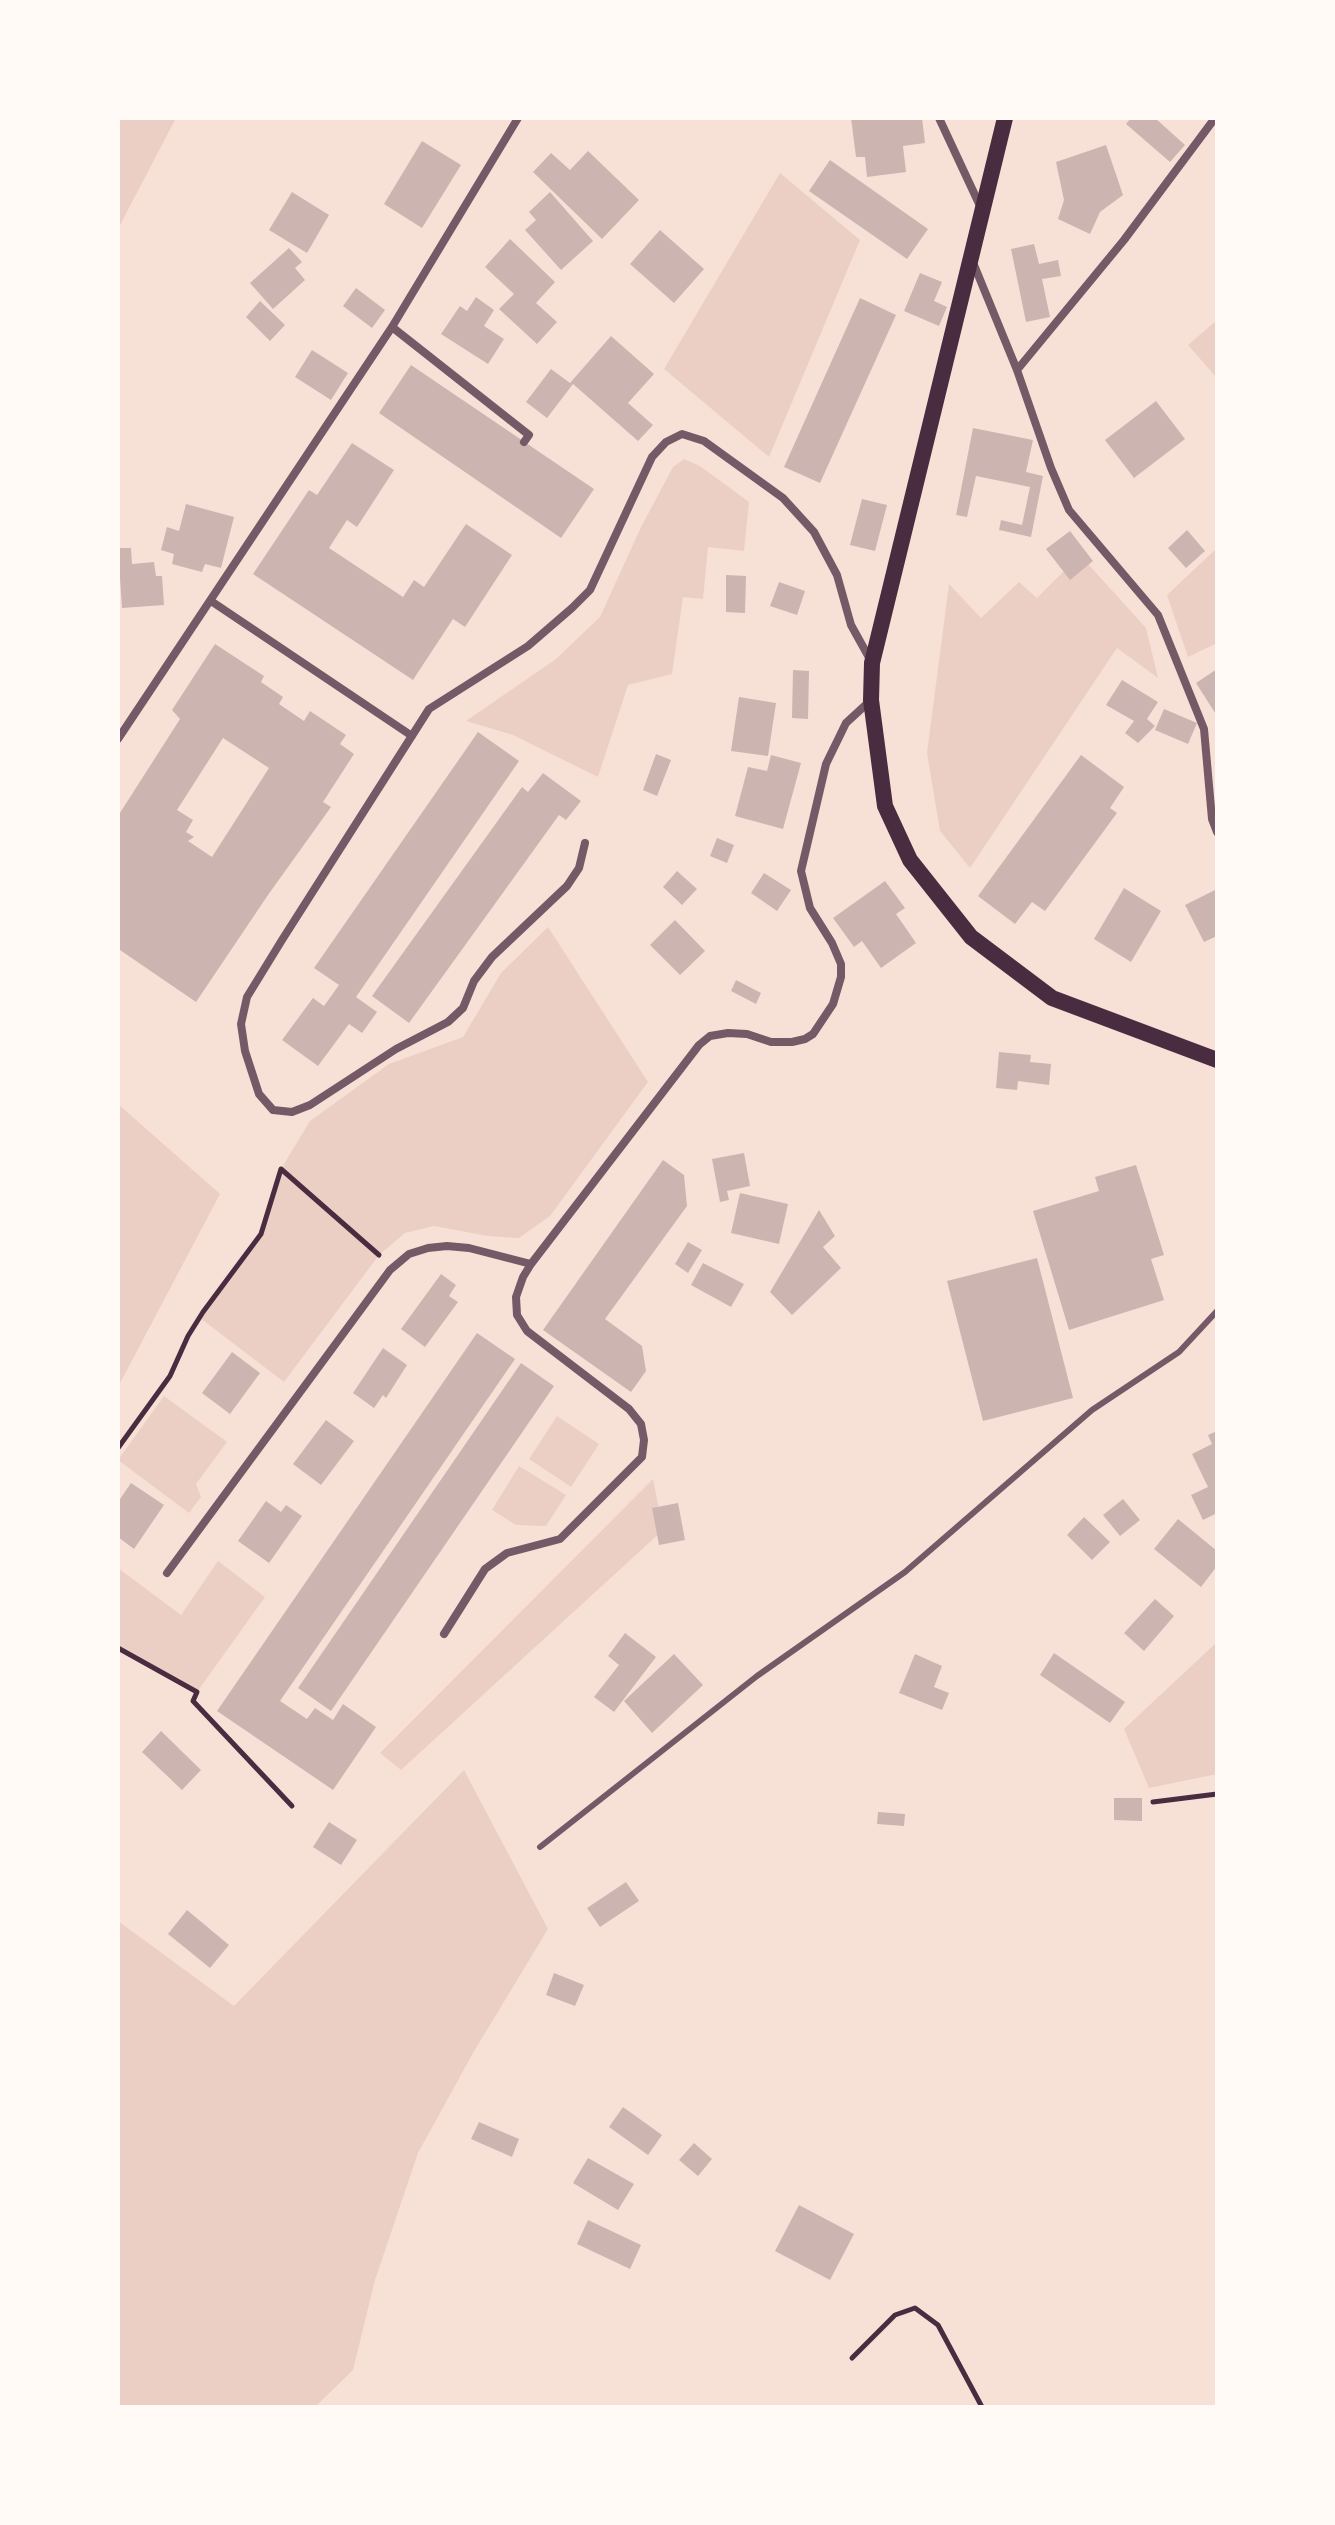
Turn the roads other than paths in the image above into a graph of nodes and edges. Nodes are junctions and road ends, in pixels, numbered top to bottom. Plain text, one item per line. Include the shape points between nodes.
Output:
1 (518, 118) edge
2 (939, 118) edge
3 (1005, 118) edge
4 (1215, 118) edge
5 (983, 212) junction
6 (972, 259) junction
7 (392, 327) junction
8 (1017, 370) junction
9 (524, 442) dead end
10 (211, 601) junction
11 (872, 663) junction
12 (871, 700) junction
13 (412, 736) junction
14 (118, 739) edge
15 (1217, 832) edge
16 (585, 843) dead end
17 (1217, 1060) edge
18 (531, 1264) junction
19 (1217, 1311) edge
20 (167, 1573) dead end
21 (444, 1634) dead end
22 (540, 1847) dead end

1 - 7 street
2 - 5 street
3 - 5 main road
4 - 8 street
5 - 6 main road
6 - 8 street
6 - 11 main road
7 - 9 street via 529,435
7 - 10 street
8 - 15 street via 1069,510 1158,615 1204,729
10 - 13 street
10 - 14 street
11 - 12 main road
11 - 13 street via 814,532 783,498 728,457 682,434 652,457 590,590 528,646 429,709
12 - 17 main road via 885,806 910,860 971,937 1052,998
12 - 18 street via 846,723 826,764 801,871 810,908 841,964 833,1004 805,1039 771,1042 728,1033 710,1036 699,1045
13 - 16 street via 247,997 241,1024 245,1051 259,1094 273,1110 292,1112 310,1105 448,1022 463,1008 492,957 567,886 579,868
18 - 20 street via 447,1246 409,1254 390,1270
18 - 21 street via 516,1297 517,1315 527,1331 629,1409 641,1424 642,1457 560,1539 507,1553 485,1569
19 - 22 lane via 1179,1352 1092,1410 905,1572 757,1676

